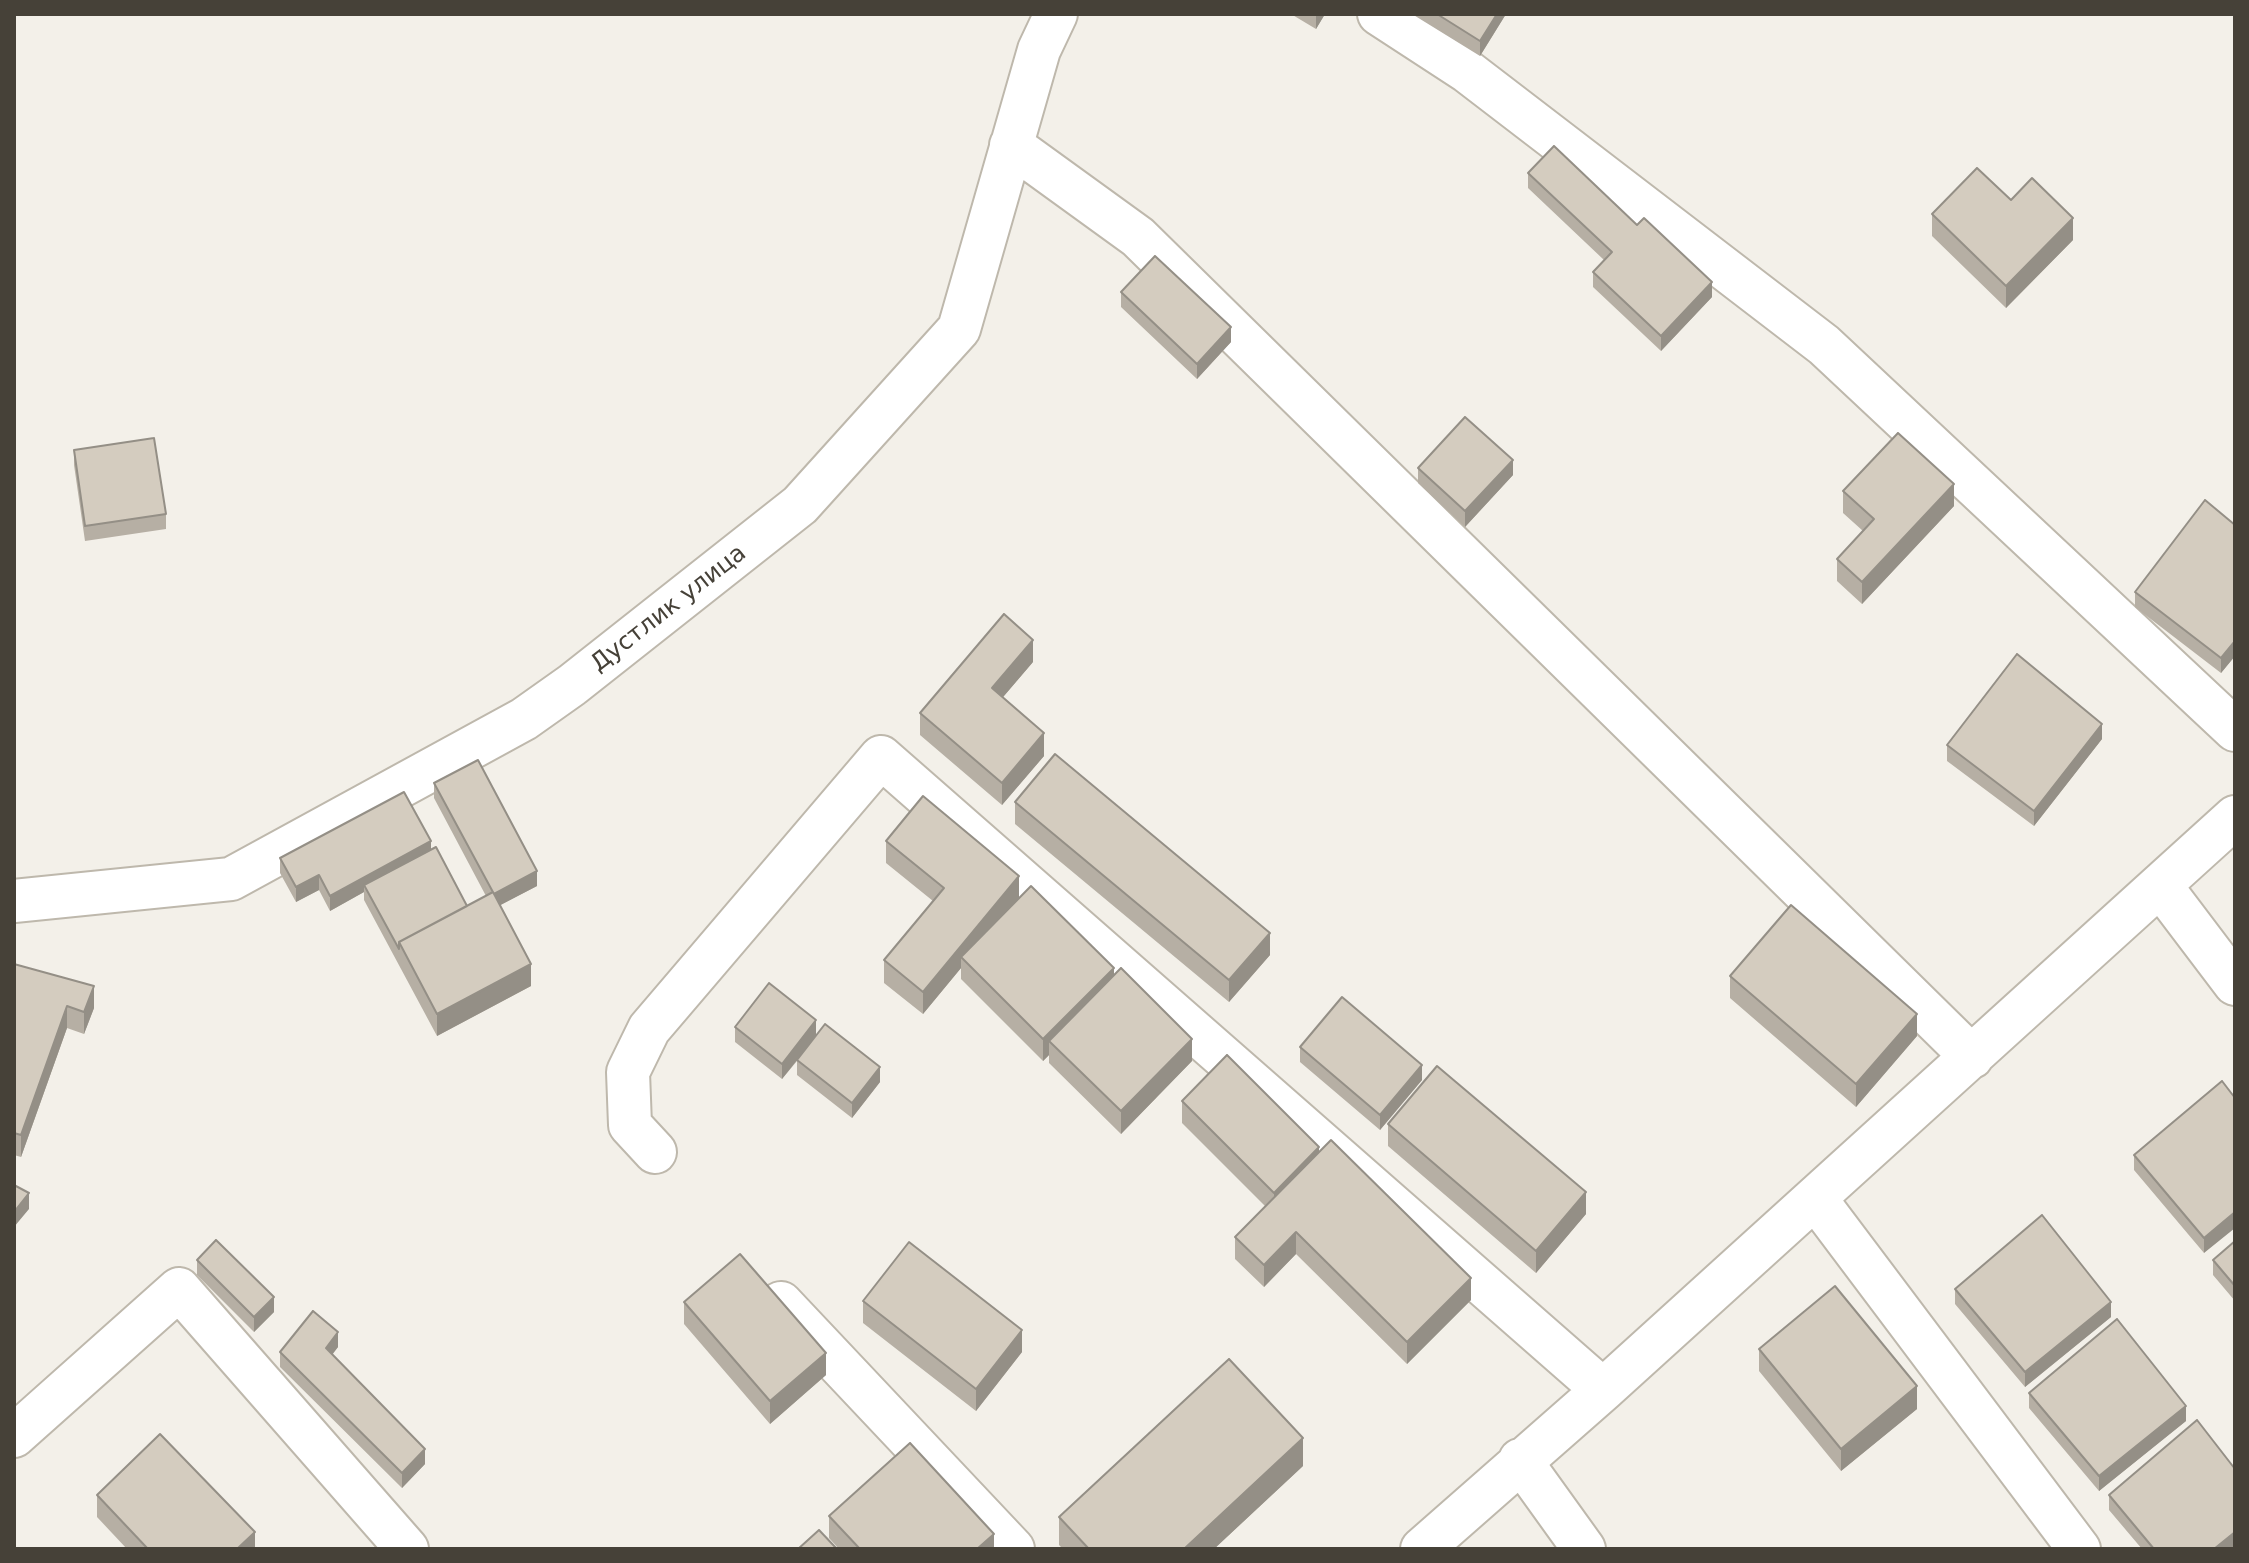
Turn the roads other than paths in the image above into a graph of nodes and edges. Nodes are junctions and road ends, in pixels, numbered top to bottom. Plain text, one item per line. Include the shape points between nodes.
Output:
1 (1056, 14) edge
2 (1379, 14) edge
3 (1011, 145) junction
4 (2235, 730) edge
5 (2235, 817) edge
6 (2160, 885) junction
7 (14, 901) edge
8 (2235, 984) edge
9 (1972, 1057) junction
10 (655, 1152) dead end
11 (1815, 1198) junction
12 (781, 1303) edge
13 (1603, 1390) junction
14 (14, 1436) edge
15 (1520, 1460) junction
16 (407, 1549) edge
17 (1013, 1549) edge
18 (1422, 1549) edge
19 (1584, 1549) edge
20 (2079, 1549) edge

1 - 3 street, Дустлик улица via 1039,50
2 - 4 street via 1468,72 1824,345
3 - 7 street, Дустлик улица via 959,329 800,505 572,685 524,719 231,879
3 - 9 street via 1138,237
5 - 6 street
6 - 8 street
6 - 9 street
9 - 11 street
10 - 13 street via 630,1125 628,1072 649,1029 881,757
11 - 13 street
11 - 20 street
12 - 17 street
13 - 15 street
14 - 16 street via 179,1289
15 - 18 street
15 - 19 street

